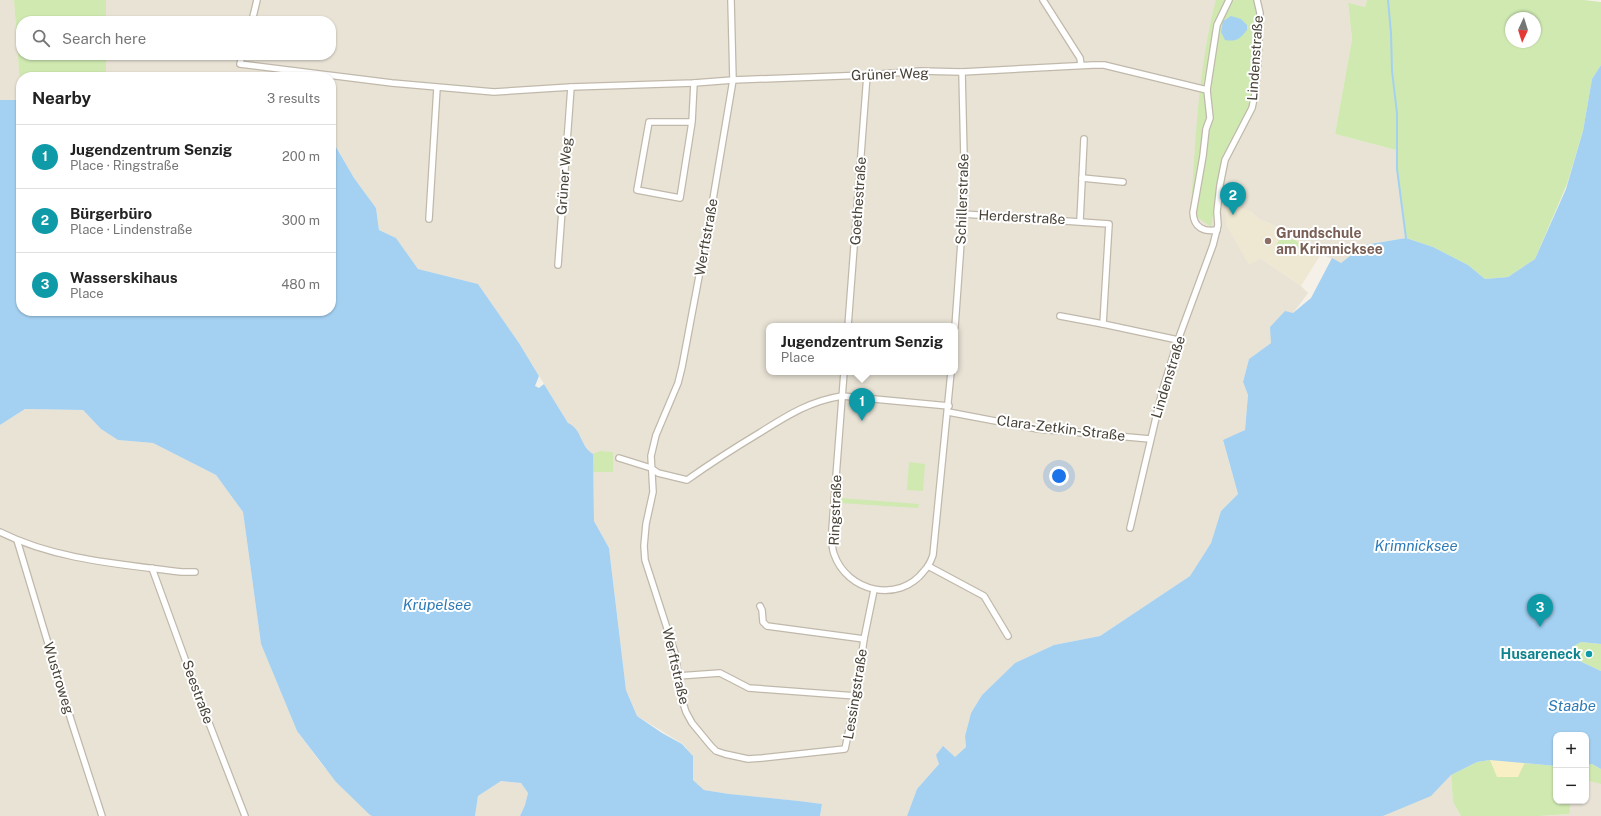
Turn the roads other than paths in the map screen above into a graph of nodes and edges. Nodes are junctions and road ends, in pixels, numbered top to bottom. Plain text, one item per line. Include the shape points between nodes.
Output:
1 (257, 0) edge
2 (731, 0) edge
3 (1043, 0) edge
4 (1229, 0) edge
5 (1257, 0) edge
6 (253, 16) edge
7 (241, 60) edge
8 (1082, 65) junction
9 (306, 72) edge
10 (962, 72) junction
11 (867, 75) junction
12 (336, 76) edge
13 (732, 80) junction
14 (694, 83) junction
15 (571, 87) junction
16 (437, 88) junction
17 (1207, 90) junction
18 (692, 122) junction
19 (1084, 139) dead end
20 (1082, 178) junction
21 (1123, 182) dead end
22 (963, 214) junction
23 (430, 219) dead end
24 (1080, 221) junction
25 (1217, 230) junction
26 (558, 265) dead end
27 (1060, 316) dead end
28 (848, 323) edge
29 (955, 323) edge
30 (1103, 324) junction
31 (1178, 340) junction
32 (844, 375) edge
33 (951, 375) edge
34 (842, 396) junction
35 (948, 409) junction
36 (1150, 439) junction
37 (618, 458) dead end
38 (651, 468) junction
39 (1130, 528) dead end
40 (0, 532) edge
41 (17, 540) junction
42 (928, 566) junction
43 (152, 568) junction
44 (195, 572) dead end
45 (874, 590) junction
46 (760, 606) dead end
47 (1008, 636) dead end
48 (864, 639) junction
49 (678, 676) junction
50 (856, 696) junction
51 (845, 750) joint
52 (102, 816) edge
53 (245, 816) edge

1 - 6 street
2 - 13 street, Werftstraße
3 - 8 street
4 - 17 street via 1217,25
5 - 25 street, Lindenstraße via 1260,13 1255,94 1252,108 1225,160 1220,184
7 - 9 street, Grüner Weg via 240,64
8 - 10 street, Grüner Weg
8 - 17 street, Grüner Weg via 1104,65
10 - 11 street, Grüner Weg
10 - 22 street, Schillerstraße
11 - 13 street, Grüner Weg
11 - 28 street, Goethestraße
12 - 16 street, Grüner Weg
13 - 14 street, Grüner Weg
13 - 38 street, Werftstraße via 683,360 675,392 656,435 650,456
14 - 15 street, Grüner Weg
14 - 18 street
15 - 16 street, Grüner Weg via 494,92
15 - 26 street, Grüner Weg
16 - 23 street
17 - 25 street via 1210,118 1193,213 1194,221 1199,227 1208,231
18 - 18 street via 680,198 636,190 649,122
19 - 20 street, Herderstraße
20 - 21 street
20 - 24 street, Herderstraße
22 - 24 street, Herderstraße
22 - 29 street, Schillerstraße
24 - 30 street, Herderstraße via 1110,224
25 - 31 street, Lindenstraße
27 - 30 street
30 - 31 street
31 - 36 street, Lindenstraße
32 - 34 street
33 - 35 street
34 - 35 street, Clara-Zetkin-Straße
34 - 38 street via 826,398 798,409 687,480
34 - 45 street, Ringstraße via 832,529 833,548 845,573 856,582
35 - 36 street, Clara-Zetkin-Straße via 1038,429
35 - 42 street, Ringstraße via 935,548
36 - 39 street, Lindenstraße
37 - 38 street
38 - 49 street, Werftstraße via 653,492 644,532 645,560 675,653
40 - 41 street
41 - 43 street via 86,560
41 - 52 street, Wustroweg
42 - 45 street, Ringstraße via 916,580 906,586 888,591
42 - 47 street via 984,596
43 - 44 street
43 - 53 street, Seestraße
45 - 48 street, Lessingstraße
46 - 48 street, Lessingstraße via 766,626
48 - 50 street, Lessingstraße
49 - 50 street via 720,673 749,688
49 - 51 street, Werftstraße via 686,712 716,751 748,759
50 - 51 street, Lessingstraße

